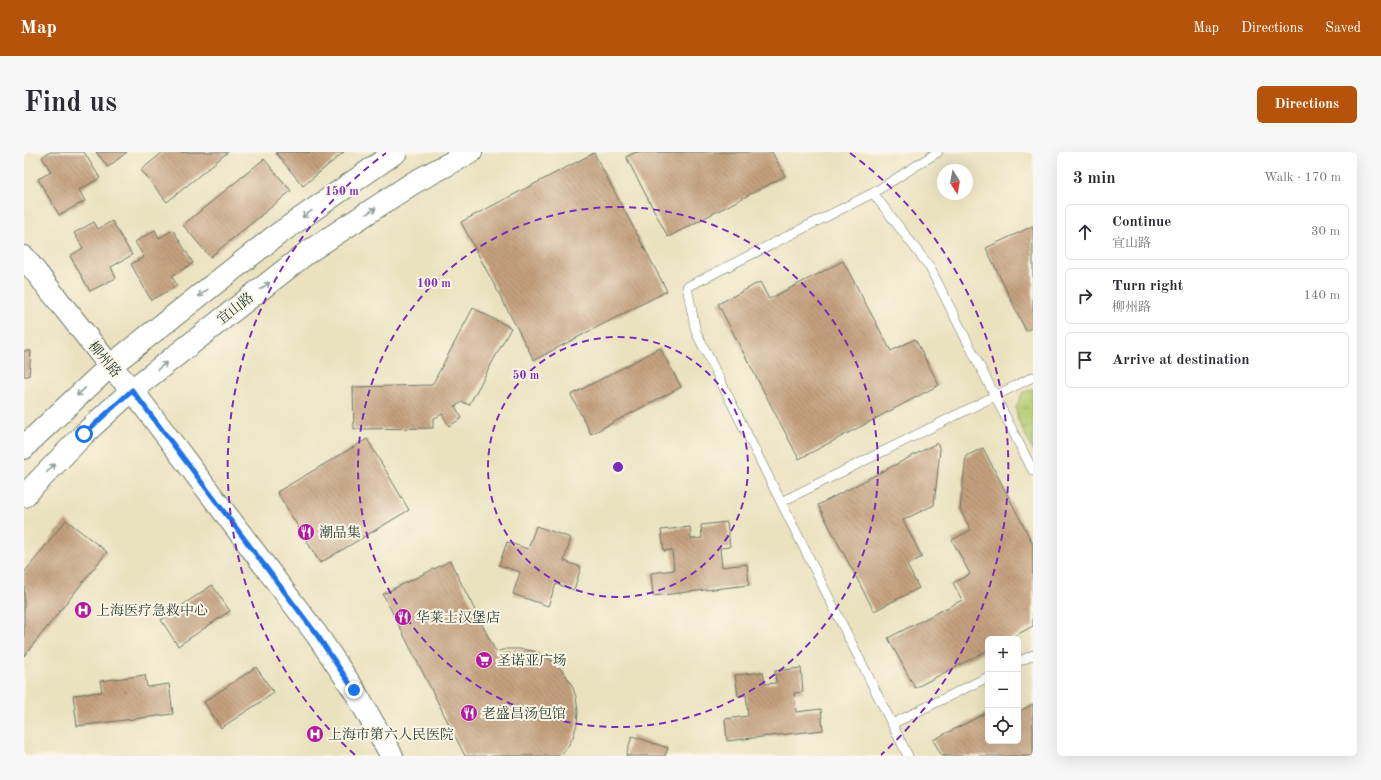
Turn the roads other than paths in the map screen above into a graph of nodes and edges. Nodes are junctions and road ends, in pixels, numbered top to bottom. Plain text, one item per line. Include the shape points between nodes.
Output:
1 (396, 152) edge
2 (470, 152) edge
3 (938, 152) edge
4 (873, 193) junction
5 (24, 257) edge
6 (110, 366) junction
7 (1033, 377) edge
8 (132, 390) junction
9 (996, 395) junction
10 (24, 448) edge
11 (1033, 471) edge
12 (24, 496) edge
13 (781, 502) junction
14 (1033, 655) edge
15 (1021, 661) edge
16 (985, 678) edge
17 (892, 724) junction
18 (392, 756) edge
19 (908, 756) edge

1 -> 6 main road via 274,237
8 -> 2 main road, 宜山路 via 308,252 412,183
3 - 4 lane
4 - 9 lane via 929,266
4 - 13 lane via 687,287 696,332
5 - 6 main road, 柳州路
6 - 8 main road, 柳州路
6 -> 10 main road
7 - 9 lane
12 -> 8 main road, 宜山路 via 84,434
8 - 18 main road, 柳州路 via 317,635 354,690
9 - 11 lane
9 - 13 lane
13 - 17 lane
14 - 15 lane
16 - 17 lane
17 - 19 lane

